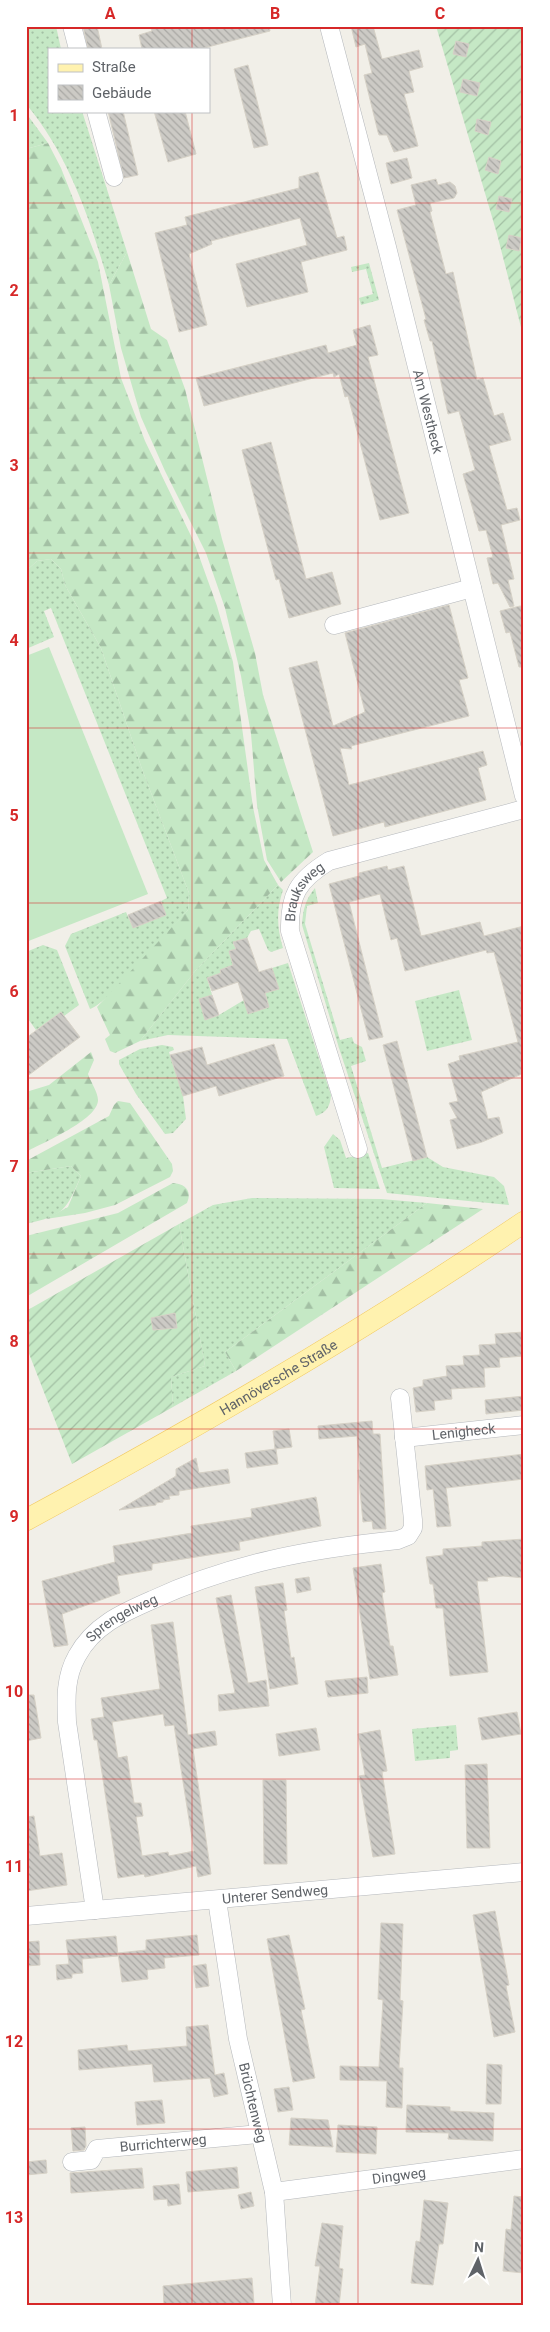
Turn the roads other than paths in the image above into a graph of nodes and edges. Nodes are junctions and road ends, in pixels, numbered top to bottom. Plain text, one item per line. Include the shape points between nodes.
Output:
1 (72, 26) edge
2 (329, 26) edge
3 (78, 48) edge
4 (96, 112) edge
5 (114, 176) dead end
6 (472, 588) junction
7 (334, 624) dead end
8 (524, 796) edge
9 (524, 810) edge
10 (358, 1149) dead end
11 (524, 1222) edge
12 (400, 1398) dead end
13 (524, 1425) edge
14 (404, 1438) junction
15 (26, 1520) edge
16 (524, 1872) edge
17 (217, 1900) junction
18 (95, 1910) junction
19 (26, 1916) edge
20 (259, 2134) junction
21 (524, 2159) edge
22 (72, 2162) dead end
23 (274, 2192) junction
24 (282, 2306) edge

1 - 3 street
2 - 6 street, Am Westheck
4 - 5 street
6 - 7 street
6 - 8 street, Am Westheck
9 - 10 street, Brauksweg via 329,862 307,876 292,899 290,931
11 - 15 main road, Hannöversche Straße via 301,1364 162,1446
12 - 14 street
13 - 14 street, Lenigheck
14 - 18 street, Sprengelweg via 413,1520 408,1536 250,1563 186,1584 104,1625 78,1654 70,1672 67,1722
16 - 17 street, Unterer Sendweg
17 - 18 street, Unterer Sendweg
17 - 20 street, Brüchtenweg via 238,2039
18 - 19 street, Unterer Sendweg
20 - 22 street, Burrichterweg via 97,2150 91,2160
20 - 23 street, Brüchtenweg
21 - 23 street, Dingweg
23 - 24 street, Brüchtenweg

